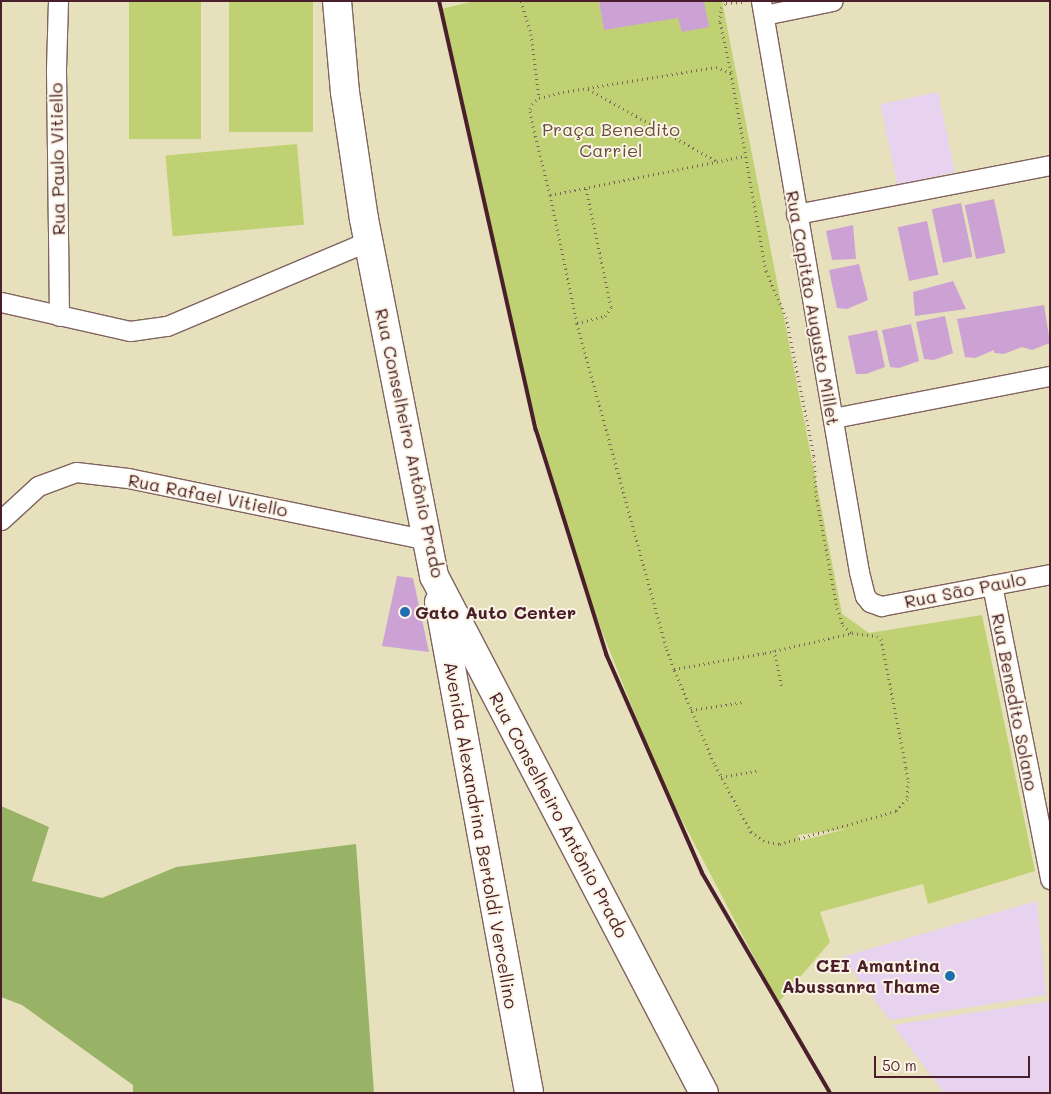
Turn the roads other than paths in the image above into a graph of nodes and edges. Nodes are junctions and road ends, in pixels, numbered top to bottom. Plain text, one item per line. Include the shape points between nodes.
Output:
1 (58, 1) edge
2 (337, 1) edge
3 (833, 1) edge
4 (762, 8) edge
5 (1050, 166) edge
6 (796, 214) junction
7 (368, 241) junction
8 (1, 302) edge
9 (59, 316) junction
10 (1050, 376) edge
11 (833, 418) junction
12 (1, 520) edge
13 (428, 540) junction
14 (1050, 574) edge
15 (434, 576) junction
16 (992, 585) junction
17 (881, 606) joint
18 (494, 692) junction
19 (458, 712) junction
20 (1049, 869) edge
21 (528, 1093) edge
22 (704, 1093) edge

1 - 9 street, Rua Paulo Vitiello
2 - 7 main road, Rua Conselheiro Antônio Prado via 345,92
3 - 4 street
4 - 6 street, Rua Capitão Augusto Millet
5 - 6 street
6 - 11 street, Rua Capitão Augusto Millet
7 - 9 street via 167,326 130,331
7 - 13 main road, Rua Conselheiro Antônio Prado
8 - 9 street
10 - 11 street
11 - 17 street, Rua Capitão Augusto Millet via 862,586 868,599
12 - 13 street, Rua Rafael Vitiello via 38,486 76,472 128,478
13 - 15 main road, Rua Conselheiro Antônio Prado
14 - 16 street, Rua São Paulo
15 - 18 main road, Rua Conselheiro Antônio Prado
15 - 19 main road, Avenida Alexandrina Bertoldi Vercellino
16 - 17 street, Rua São Paulo
16 - 20 street, Rua Benedito Solano
18 - 19 main road via 474,695
18 - 22 main road, Rua Conselheiro Antônio Prado
19 - 21 main road, Avenida Alexandrina Bertoldi Vercellino

